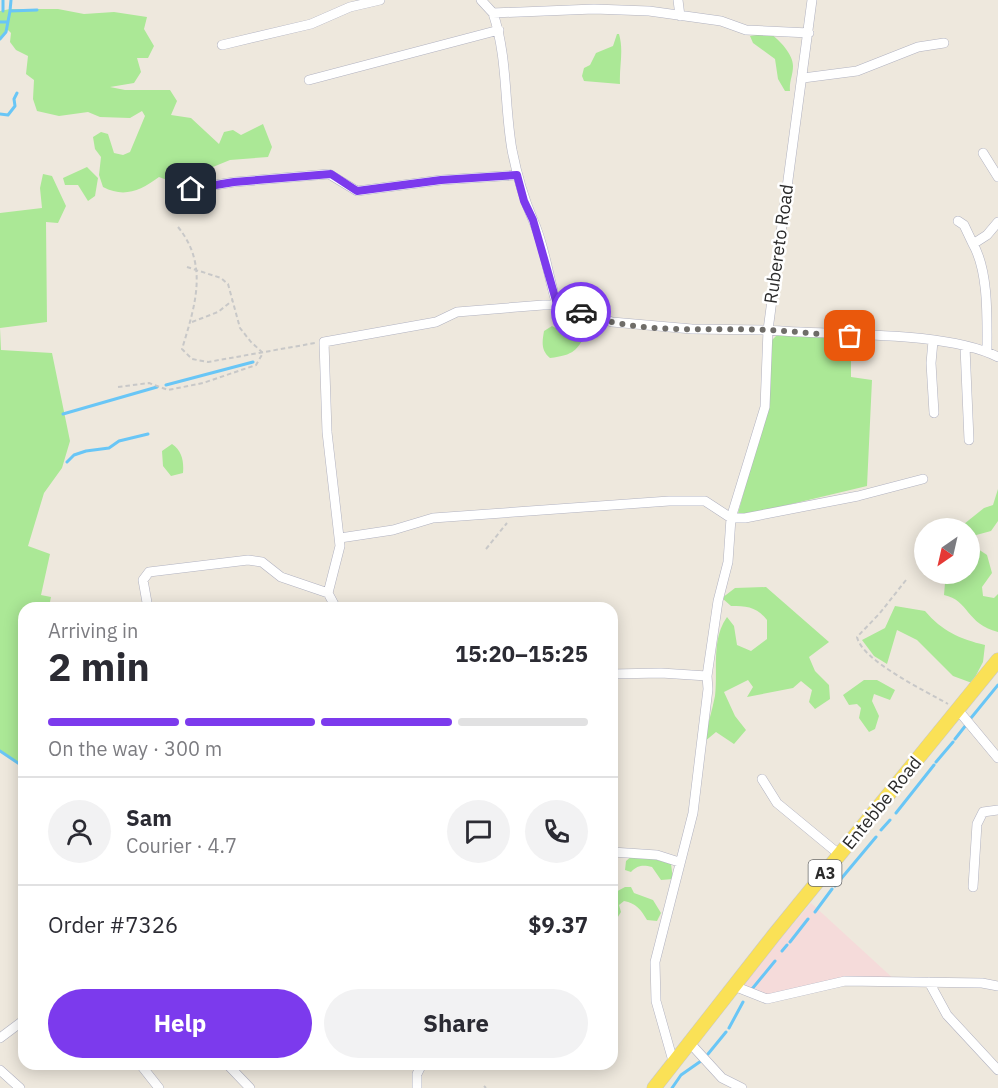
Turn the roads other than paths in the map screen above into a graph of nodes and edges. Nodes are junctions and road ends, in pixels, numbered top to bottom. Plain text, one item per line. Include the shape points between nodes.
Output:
1 (381, 0) edge
2 (481, 0) edge
3 (678, 0) edge
4 (812, 0) edge
5 (493, 13) junction
6 (680, 16) junction
7 (499, 30) junction
8 (809, 33) junction
9 (944, 43) dead end
10 (222, 45) dead end
11 (802, 78) junction
12 (309, 80) dead end
13 (983, 153) dead end
14 (517, 175) junction
15 (998, 177) edge
16 (176, 191) dead end
17 (958, 221) dead end
18 (998, 222) edge
19 (973, 244) junction
20 (557, 304) junction
21 (768, 330) junction
22 (933, 341) junction
23 (965, 347) junction
24 (987, 351) junction
25 (998, 357) edge
26 (934, 412) dead end
27 (969, 440) dead end
28 (923, 478) dead end
29 (731, 518) junction
30 (340, 538) junction
31 (328, 592) junction
32 (147, 602) edge
33 (333, 602) edge
34 (998, 660) edge
35 (618, 674) edge
36 (707, 676) junction
37 (958, 710) junction
38 (998, 758) edge
39 (762, 779) dead end
40 (998, 810) edge
41 (618, 852) edge
42 (840, 855) junction
43 (679, 862) junction
44 (973, 887) dead end
45 (928, 982) junction
46 (734, 986) junction
47 (998, 986) edge
48 (18, 1024) edge
49 (0, 1038) edge
50 (688, 1042) junction
51 (673, 1062) junction
52 (0, 1070) edge
53 (145, 1070) edge
54 (233, 1070) edge
55 (419, 1070) edge
56 (998, 1070) edge
57 (20, 1088) edge
58 (159, 1088) edge
59 (250, 1088) edge
60 (417, 1088) edge
61 (654, 1088) edge
62 (742, 1088) edge

1 - 10 street via 350,7 311,24
2 - 5 street
3 - 6 street
4 - 8 street, Rubereto Road
5 - 6 street via 594,9
5 - 7 street
6 - 8 street via 721,21 746,30
7 - 12 street
7 - 14 street
8 - 11 street, Rubereto Road
9 - 11 street via 918,47 857,71
11 - 21 street, Rubereto Road
13 - 15 street
14 - 16 street via 357,191 331,174
14 - 20 street
17 - 19 street
18 - 19 street via 987,236
19 - 24 street via 987,302
20 - 21 street via 612,322
20 - 30 street via 457,312 436,322 324,342 327,432
21 - 22 street, Rubereto Road
21 - 29 street via 765,407
22 - 23 street, Rubereto Road
22 - 26 street
23 - 24 street, Rubereto Road
23 - 27 street
24 - 25 street, Rubereto Road
28 - 29 street via 858,496
29 - 30 street via 705,501 669,501 432,518 393,530
29 - 36 street via 728,562
30 - 31 street
31 - 32 street via 281,577 262,562 248,560 149,572 143,580
31 - 33 street
34 - 37 main road, Entebbe Road / A3
35 - 36 street
36 - 43 street via 693,813
37 - 38 street
37 - 42 main road, Entebbe Road / A3
39 - 42 street via 777,803
40 - 44 street via 983,812 977,824
41 - 43 street
42 - 46 main road, Entebbe Road / A3
43 - 51 street via 655,962 656,1001
45 - 46 street via 845,981 767,999
45 - 47 street
45 - 56 street via 946,1015
46 - 50 main road, Entebbe Road / A3
48 - 49 street
50 - 51 main road, Entebbe Road / A3
50 - 62 street via 722,1078
51 - 61 main road, Entebbe Road / A3
52 - 57 street
53 - 58 street
54 - 59 street
55 - 60 street

